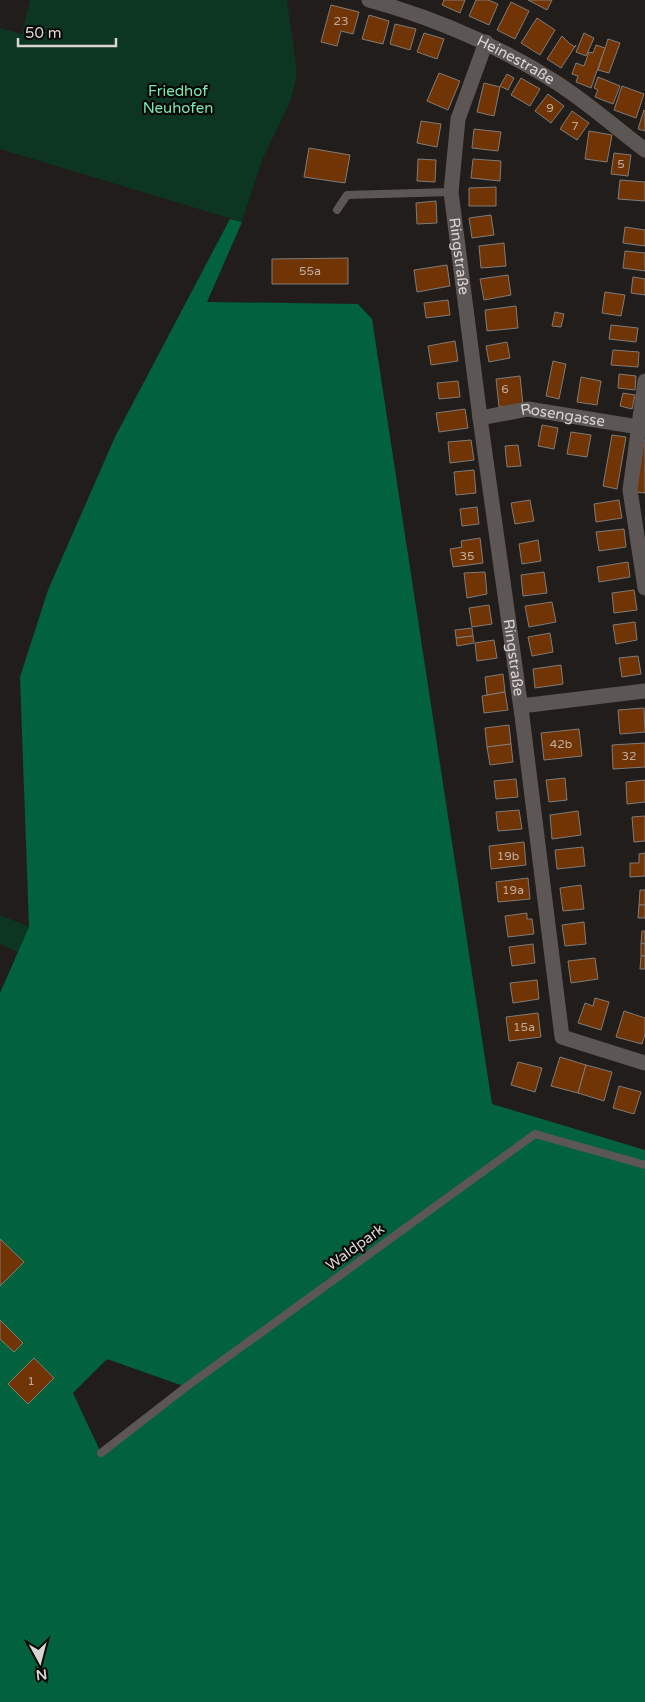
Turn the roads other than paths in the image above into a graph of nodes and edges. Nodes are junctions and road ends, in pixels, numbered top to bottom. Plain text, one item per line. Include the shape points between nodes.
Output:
1 (369, 0) edge
2 (486, 42) junction
3 (645, 150) edge
4 (451, 192) junction
5 (337, 210) dead end
6 (645, 381) edge
7 (480, 418) junction
8 (642, 427) edge
9 (645, 588) edge
10 (645, 691) edge
11 (521, 706) junction
12 (645, 1063) edge
13 (645, 1165) edge
14 (101, 1453) dead end

1 - 2 street, Heinestraße via 405,9
2 - 3 street, Heinestraße via 558,83
2 - 4 street, Ringstraße via 458,118
4 - 5 lane via 347,195
4 - 7 street, Ringstraße
6 - 8 street
7 - 8 street, Rosengasse via 528,409
7 - 11 street, Ringstraße
8 - 9 street via 630,490
10 - 11 street
11 - 12 street, Ringstraße via 562,1037
13 - 14 lane, Waldpark via 535,1134 186,1387

